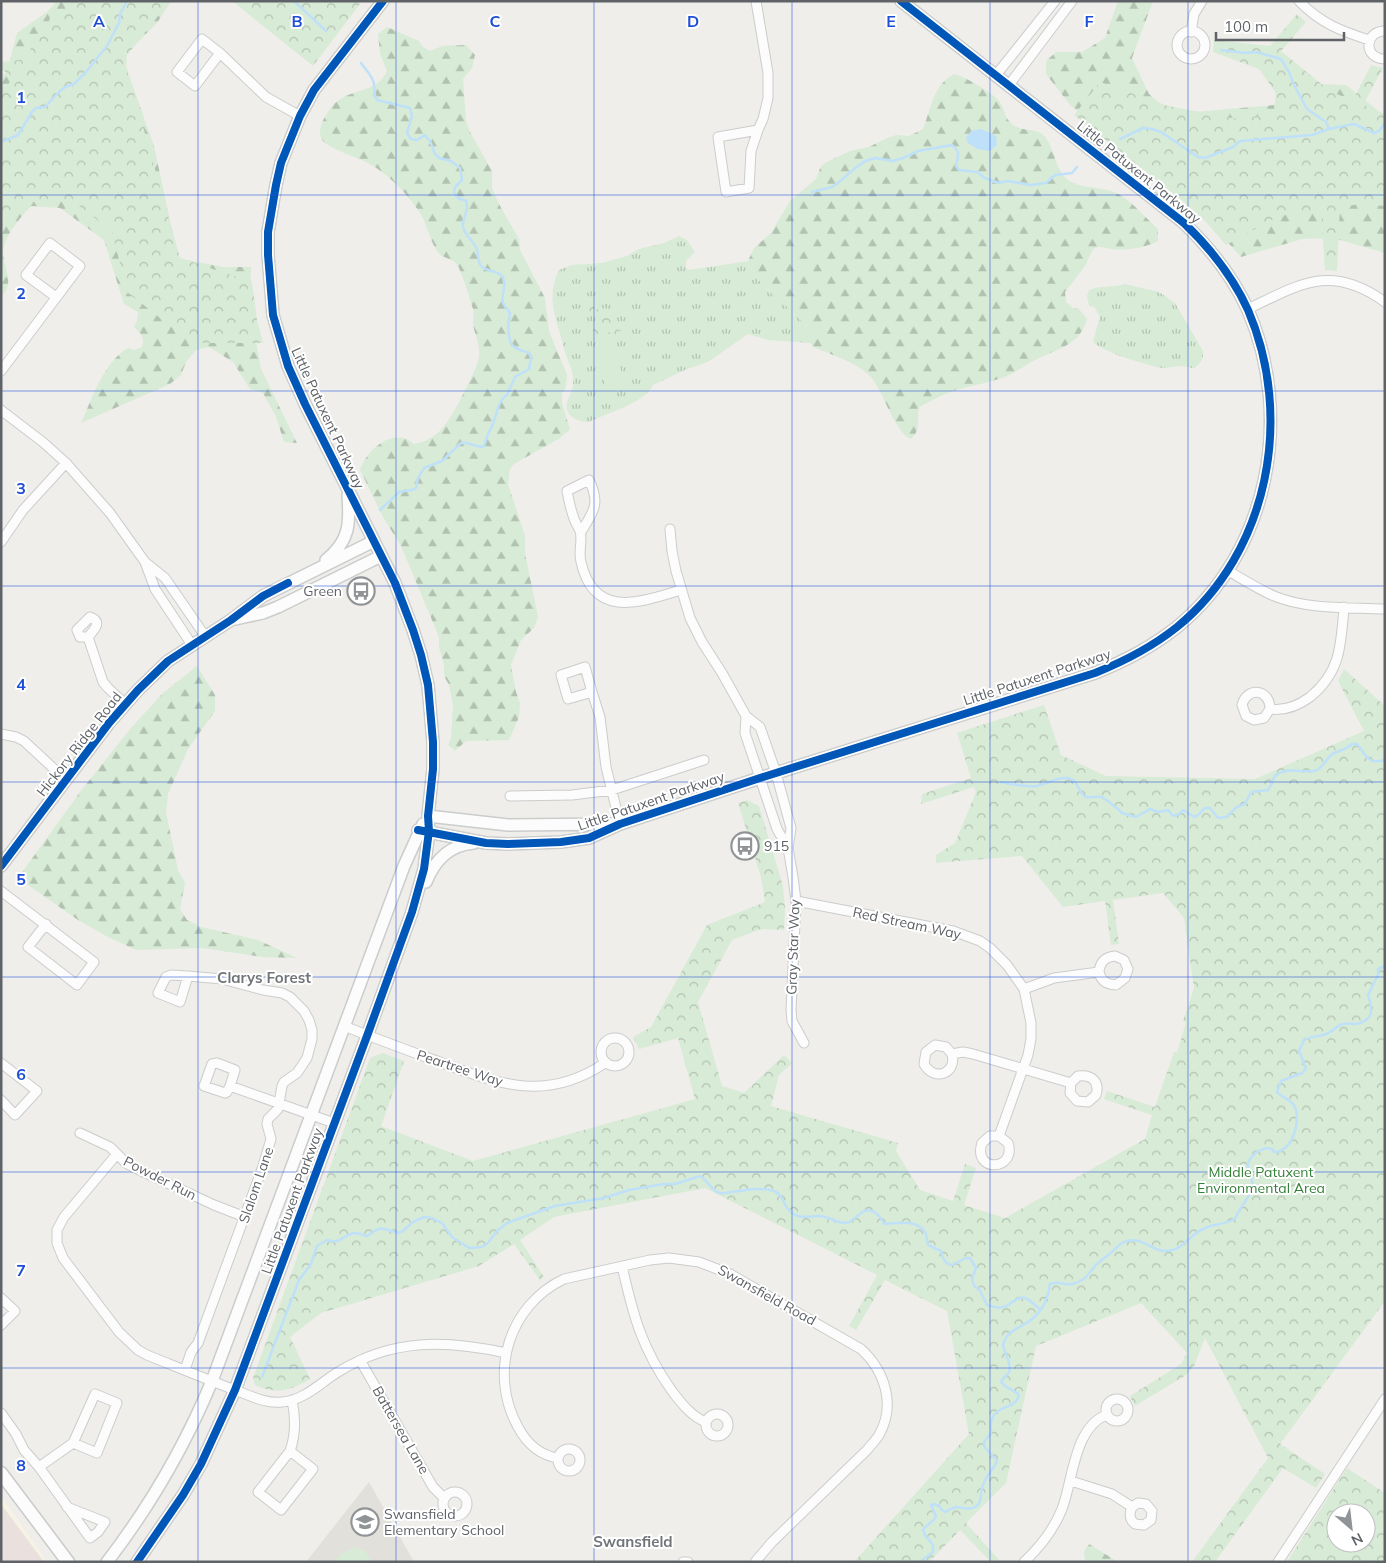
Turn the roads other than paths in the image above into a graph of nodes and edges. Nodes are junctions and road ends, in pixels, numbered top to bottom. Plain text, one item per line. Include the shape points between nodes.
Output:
1 (382, 1) edge
2 (756, 1) edge
3 (901, 1) edge
4 (1055, 1) edge
5 (1072, 1) edge
6 (1202, 1) edge
7 (1299, 1) edge
8 (1385, 31) edge
9 (1191, 32) dead end
10 (1369, 40) junction
11 (220, 53) junction
12 (1385, 60) edge
13 (996, 75) junction
14 (1009, 85) junction
15 (300, 116) junction
16 (758, 130) junction
17 (56, 297) junction
18 (1385, 302) edge
19 (1248, 309) junction
20 (1, 371) edge
21 (1, 410) edge
22 (66, 463) junction
23 (347, 488) junction
24 (670, 530) dead end
25 (581, 532) junction
26 (374, 541) junction
27 (1, 542) edge
28 (381, 556) junction
29 (145, 562) junction
30 (1227, 570) junction
31 (308, 573) junction
32 (681, 590) junction
33 (1344, 607) junction
34 (1385, 608) edge
35 (230, 620) junction
36 (205, 636) junction
37 (88, 637) dead end
38 (192, 644) junction
39 (592, 692) dead end
40 (125, 704) junction
41 (1270, 709) dead end
42 (746, 716) junction
43 (1, 734) edge
44 (704, 760) dead end
45 (776, 773) junction
46 (760, 778) junction
47 (66, 780) junction
48 (612, 790) junction
49 (510, 796) dead end
50 (428, 816) junction
51 (620, 824) junction
52 (424, 831) junction
53 (486, 843) junction
54 (788, 848) junction
55 (1, 866) edge
56 (1, 891) edge
57 (796, 901) junction
58 (412, 912) junction
59 (46, 924) junction
60 (1099, 972) dead end
61 (188, 976) dead end
62 (1024, 989) junction
63 (344, 1026) junction
64 (367, 1036) junction
65 (804, 1043) dead end
66 (952, 1054) dead end
67 (1, 1063) edge
68 (605, 1063) dead end
69 (1022, 1068) junction
70 (1071, 1083) dead end
71 (230, 1086) dead end
72 (1, 1100) edge
73 (280, 1104) junction
74 (311, 1116) junction
75 (334, 1123) junction
76 (80, 1133) dead end
77 (999, 1136) dead end
78 (117, 1154) junction
79 (245, 1217) junction
80 (622, 1266) junction
81 (1, 1298) edge
82 (1, 1325) edge
83 (506, 1353) junction
84 (360, 1360) junction
85 (185, 1370) junction
86 (212, 1382) junction
87 (235, 1390) junction
88 (1385, 1399) edge
89 (292, 1400) junction
90 (2, 1414) edge
91 (1106, 1415) dead end
92 (706, 1422) dead end
93 (73, 1444) junction
94 (290, 1452) junction
95 (558, 1458) dead end
96 (39, 1467) junction
97 (1, 1473) edge
98 (1071, 1481) junction
99 (444, 1498) dead end
100 (1132, 1507) dead end
101 (67, 1508) dead end
102 (68, 1562) edge
103 (107, 1562) edge
104 (137, 1562) edge
105 (683, 1562) edge
106 (688, 1562) edge
107 (755, 1562) edge
108 (1024, 1562) edge
109 (1278, 1562) edge

1 - 15 street, Little Patuxent Parkway via 314,90
2 - 16 street via 768,83 767,108
3 - 13 street, Little Patuxent Parkway
4 - 13 street
5 - 14 street
6 - 9 street via 1194,14
7 - 10 street via 1336,29
8 - 10 street via 1375,33
10 - 12 street via 1370,52
11 - 11 street via 195,86 177,72 202,39
11 - 15 street via 258,91
13 - 14 street, Little Patuxent Parkway
14 - 19 street, Little Patuxent Parkway via 1184,223 1218,260
15 - 23 street, Little Patuxent Parkway via 281,164 271,210 270,295 288,366
16 - 16 street via 751,151 749,188 726,192 718,137
17 - 17 street via 26,275 50,243 80,266
17 - 20 street
18 - 19 street via 1350,283 1323,280 1298,285
19 - 30 street, Little Patuxent Parkway via 1269,383 1270,443 1257,510
21 - 22 street
22 - 27 street via 23,510
22 - 29 street via 110,513
23 - 26 street, Little Patuxent Parkway
23 - 31 street via 350,516 346,535 335,553
24 - 32 street
25 - 25 street via 574,520 567,491 589,480 596,502
25 - 32 street via 583,570 592,588 606,598 631,604
26 - 28 street, Little Patuxent Parkway
26 - 31 street, Hickory Ridge Road
28 - 35 street, Hickory Ridge Road via 278,608
28 - 50 street, Little Patuxent Parkway via 404,605 428,685 433,769
29 - 36 street via 165,578
29 - 38 street via 155,589
30 - 33 street via 1282,599
30 - 45 street, Little Patuxent Parkway via 1213,590 1178,626 1121,662
31 - 35 street, Hickory Ridge Road via 263,596
32 - 42 street via 695,629
33 - 34 street
33 - 41 street via 1339,654 1326,681 1297,705
35 - 36 street, Hickory Ridge Road
36 - 38 street, Hickory Ridge Road
37 - 40 street via 103,682
38 - 40 street, Hickory Ridge Road via 168,661
39 - 48 street via 600,717 604,758
40 - 47 street, Hickory Ridge Road
42 - 45 street, Gray Star Way via 760,727
42 - 46 street, Gray Star Way via 745,733
43 - 47 street via 24,741
44 - 48 street
45 - 46 street, Little Patuxent Parkway
45 - 54 street, Gray Star Way via 791,828
46 - 51 street, Little Patuxent Parkway
46 - 54 street, Gray Star Way via 777,829
47 - 55 street, Hickory Ridge Road
48 - 49 street via 572,795
48 - 51 street
50 - 51 street, Little Patuxent Parkway via 508,825
50 - 52 street, Little Patuxent Parkway
51 - 53 street, Little Patuxent Parkway via 589,838 562,842 531,845
52 - 53 street, Little Patuxent Parkway
52 - 58 street, Little Patuxent Parkway via 424,869
52 - 63 street, Little Patuxent Parkway
53 - 58 street via 464,844 442,856 431,871
54 - 57 street, Gray Star Way
56 - 59 street
57 - 62 street, Red Stream Way via 966,935 998,955
57 - 65 street, Gray Star Way via 791,1010 792,1021
58 - 64 street, Little Patuxent Parkway
59 - 59 street via 28,947 76,985 94,962
60 - 62 street via 1054,978
61 - 73 street, Slalom Lane via 222,978 282,993 304,1011 312,1030 310,1048 303,1066 282,1086
62 - 69 street, Red Stream Way via 1031,1039
63 - 64 street, Peartree Way
63 - 74 street, Little Patuxent Parkway
64 - 68 street, Peartree Way via 486,1079 518,1086 554,1085 592,1072
64 - 75 street, Little Patuxent Parkway
66 - 69 street via 973,1054
67 - 72 street via 37,1091 15,1115
69 - 70 street
69 - 77 street, Red Stream Way
71 - 73 street
73 - 74 street
73 - 79 street, Slalom Lane via 268,1119 271,1139
74 - 75 street
74 - 86 street, Little Patuxent Parkway
75 - 87 street, Little Patuxent Parkway
76 - 78 street, Powder Run via 102,1142
78 - 79 street, Powder Run via 135,1168
78 - 85 street via 64,1217 57,1230 57,1243 63,1258 129,1342 147,1355
79 - 85 street, Slalom Lane
80 - 83 street, Swansfield Road via 564,1278 543,1291 532,1301 515,1327
80 - 92 street via 637,1326 652,1360 689,1410
80 - 107 street, Swansfield Road via 669,1258 714,1266 862,1349 882,1377 887,1399 878,1436
81 - 82 street via 15,1311
83 - 84 street via 466,1345 425,1344 391,1349
83 - 95 street, Swansfield Road via 505,1387 513,1418 538,1452
84 - 89 street
84 - 99 street, Battersea Lane via 433,1487
85 - 86 street
86 - 87 street
86 - 103 street, Little Patuxent Parkway via 164,1481
87 - 89 street via 269,1402
87 - 104 street, Little Patuxent Parkway via 183,1495
88 - 109 street
89 - 94 street via 296,1424
90 - 96 street via 24,1450
91 - 98 street via 1095,1422 1083,1439 1074,1461
93 - 93 street via 97,1453 117,1403 95,1394
93 - 96 street
94 - 94 street via 313,1469 281,1510 258,1492
96 - 101 street
97 - 102 main road
98 - 100 street via 1112,1494
98 - 108 street via 1057,1520
105 - 106 street

